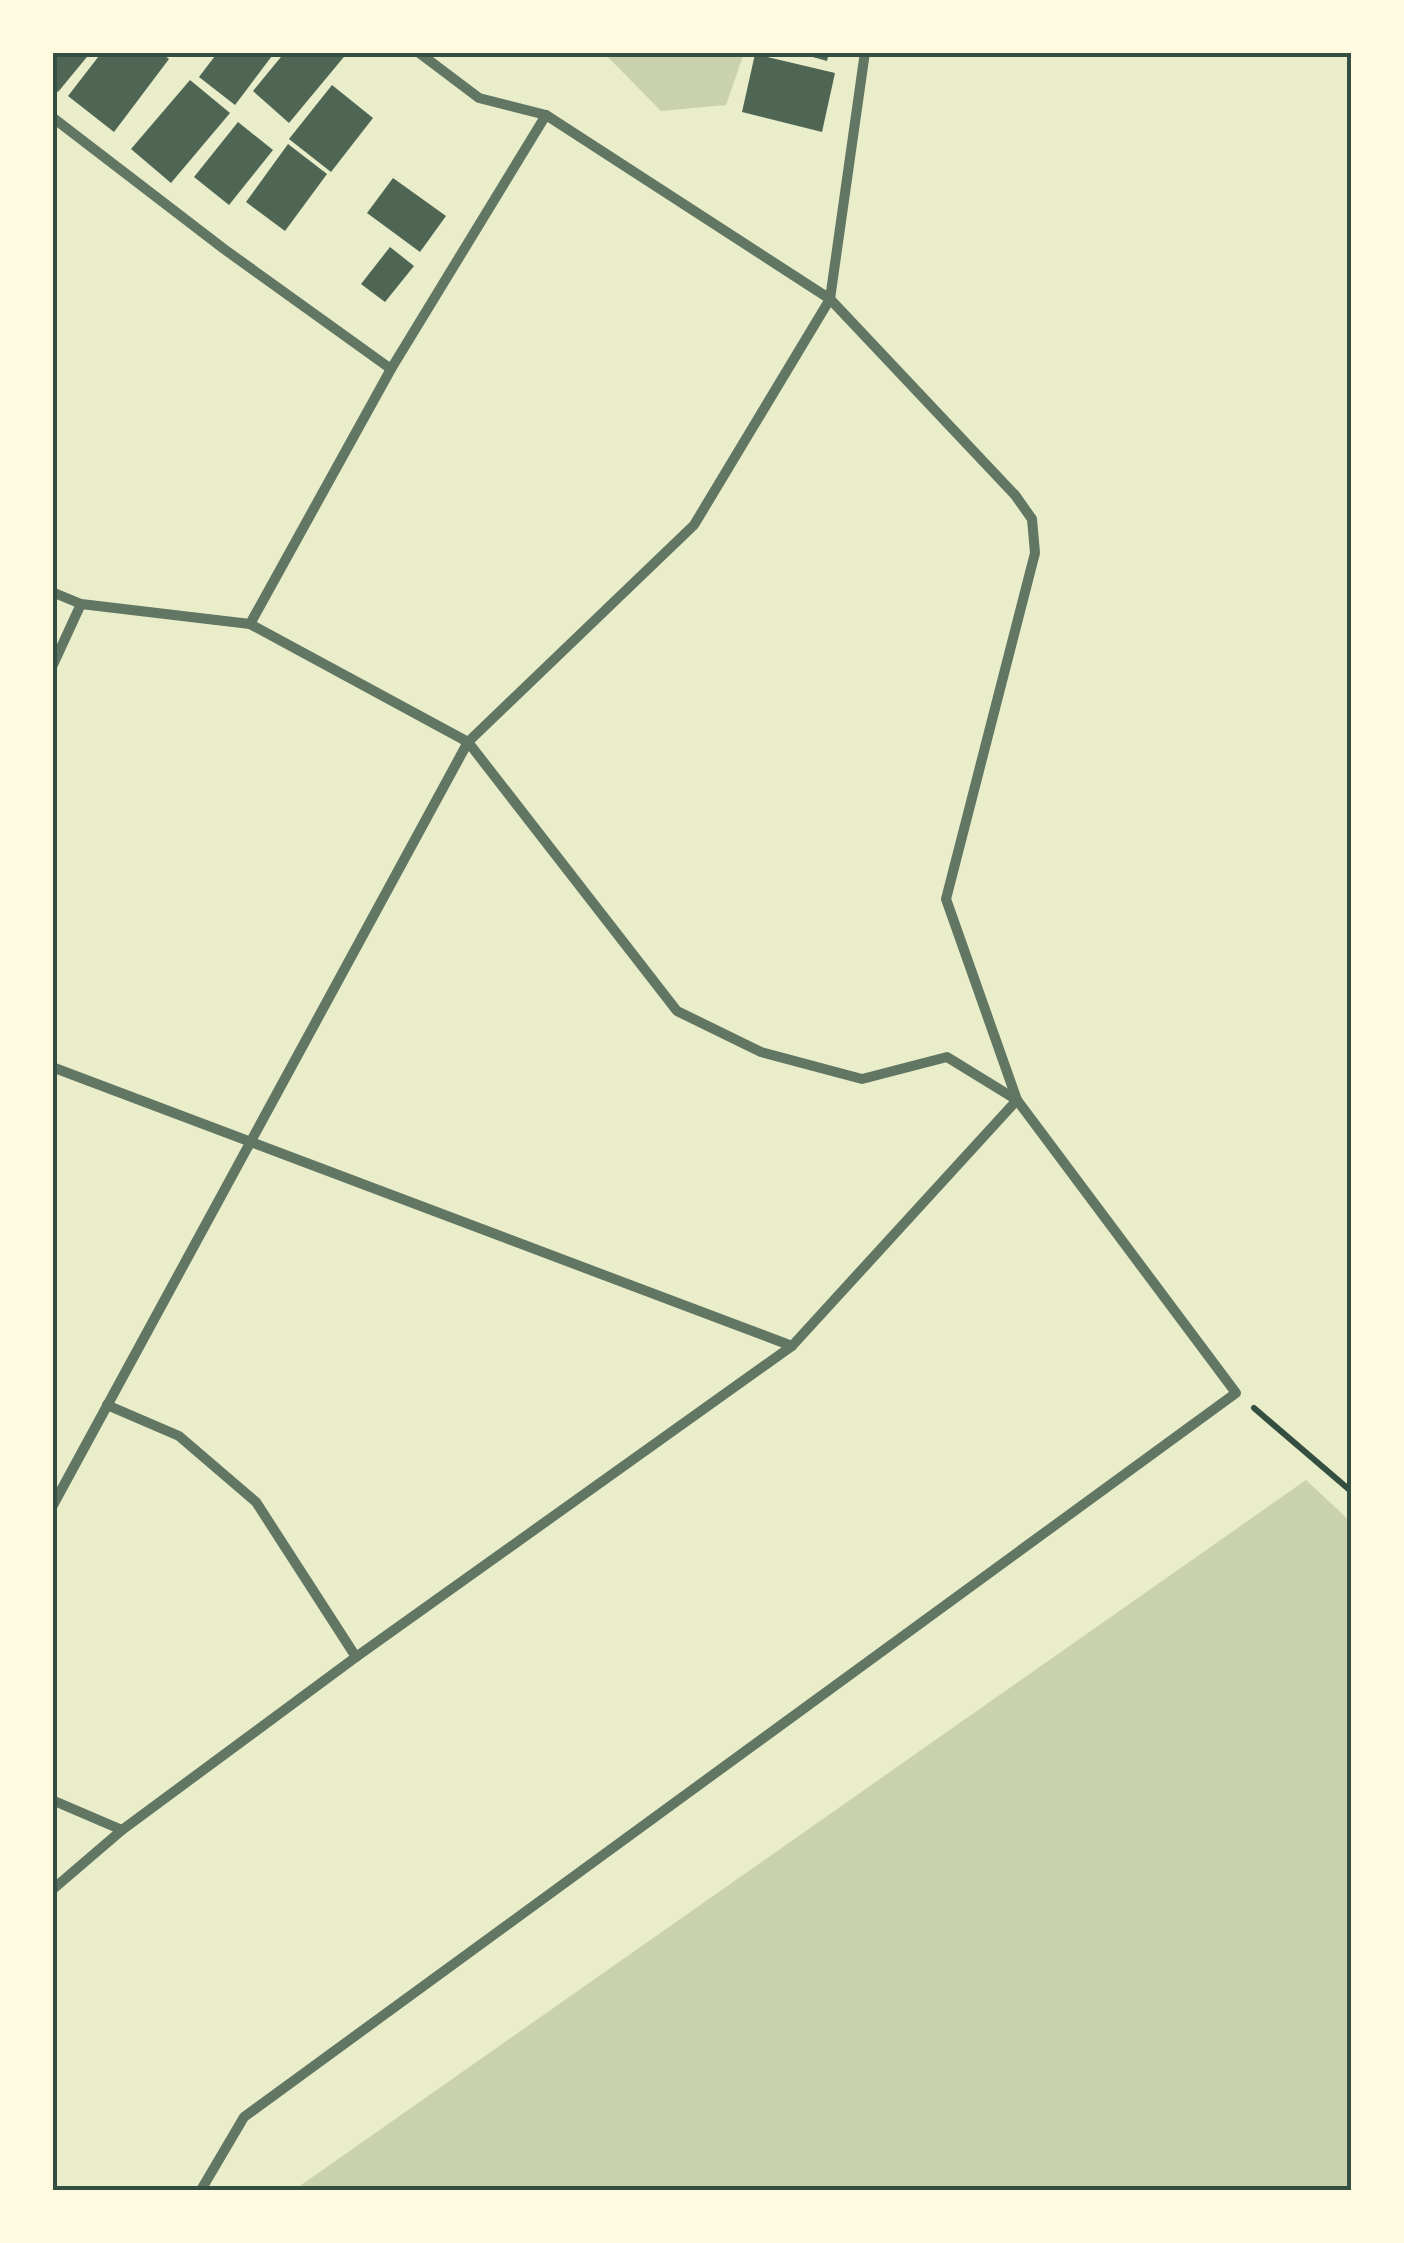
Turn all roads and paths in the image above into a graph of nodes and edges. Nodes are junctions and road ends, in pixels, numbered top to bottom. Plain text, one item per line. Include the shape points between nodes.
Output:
1 (418, 52) edge
2 (864, 52) edge
3 (546, 115) junction
4 (52, 118) edge
5 (830, 299) junction
6 (391, 368) junction
7 (52, 592) edge
8 (81, 604) junction
9 (250, 624) junction
10 (52, 667) edge
11 (468, 742) junction
12 (52, 1067) edge
13 (1017, 1100) junction
14 (249, 1142) junction
15 (792, 1346) junction
16 (1236, 1393) junction
17 (107, 1405) junction
18 (1352, 1492) edge
19 (52, 1507) edge
20 (356, 1657) junction
21 (52, 1800) edge
22 (122, 1830) junction
23 (52, 1890) edge
24 (200, 2190) edge

1 - 3 street via 479,98
2 - 5 street
3 - 5 street
3 - 6 street
4 - 6 street
5 - 11 street via 694,526
5 - 13 street via 1032,519 1035,553 946,900
6 - 9 street
7 - 8 street
8 - 9 street
8 - 10 street
9 - 11 street
11 - 13 street via 677,1011 761,1052 862,1078 947,1057
11 - 14 street
12 - 14 street
13 - 15 street
13 - 16 street
14 - 15 street
14 - 17 street
15 - 20 street
16 - 18 path
16 - 24 street via 244,2117
17 - 19 street
17 - 20 street via 179,1436 256,1502
20 - 22 street
21 - 22 street
22 - 23 street

